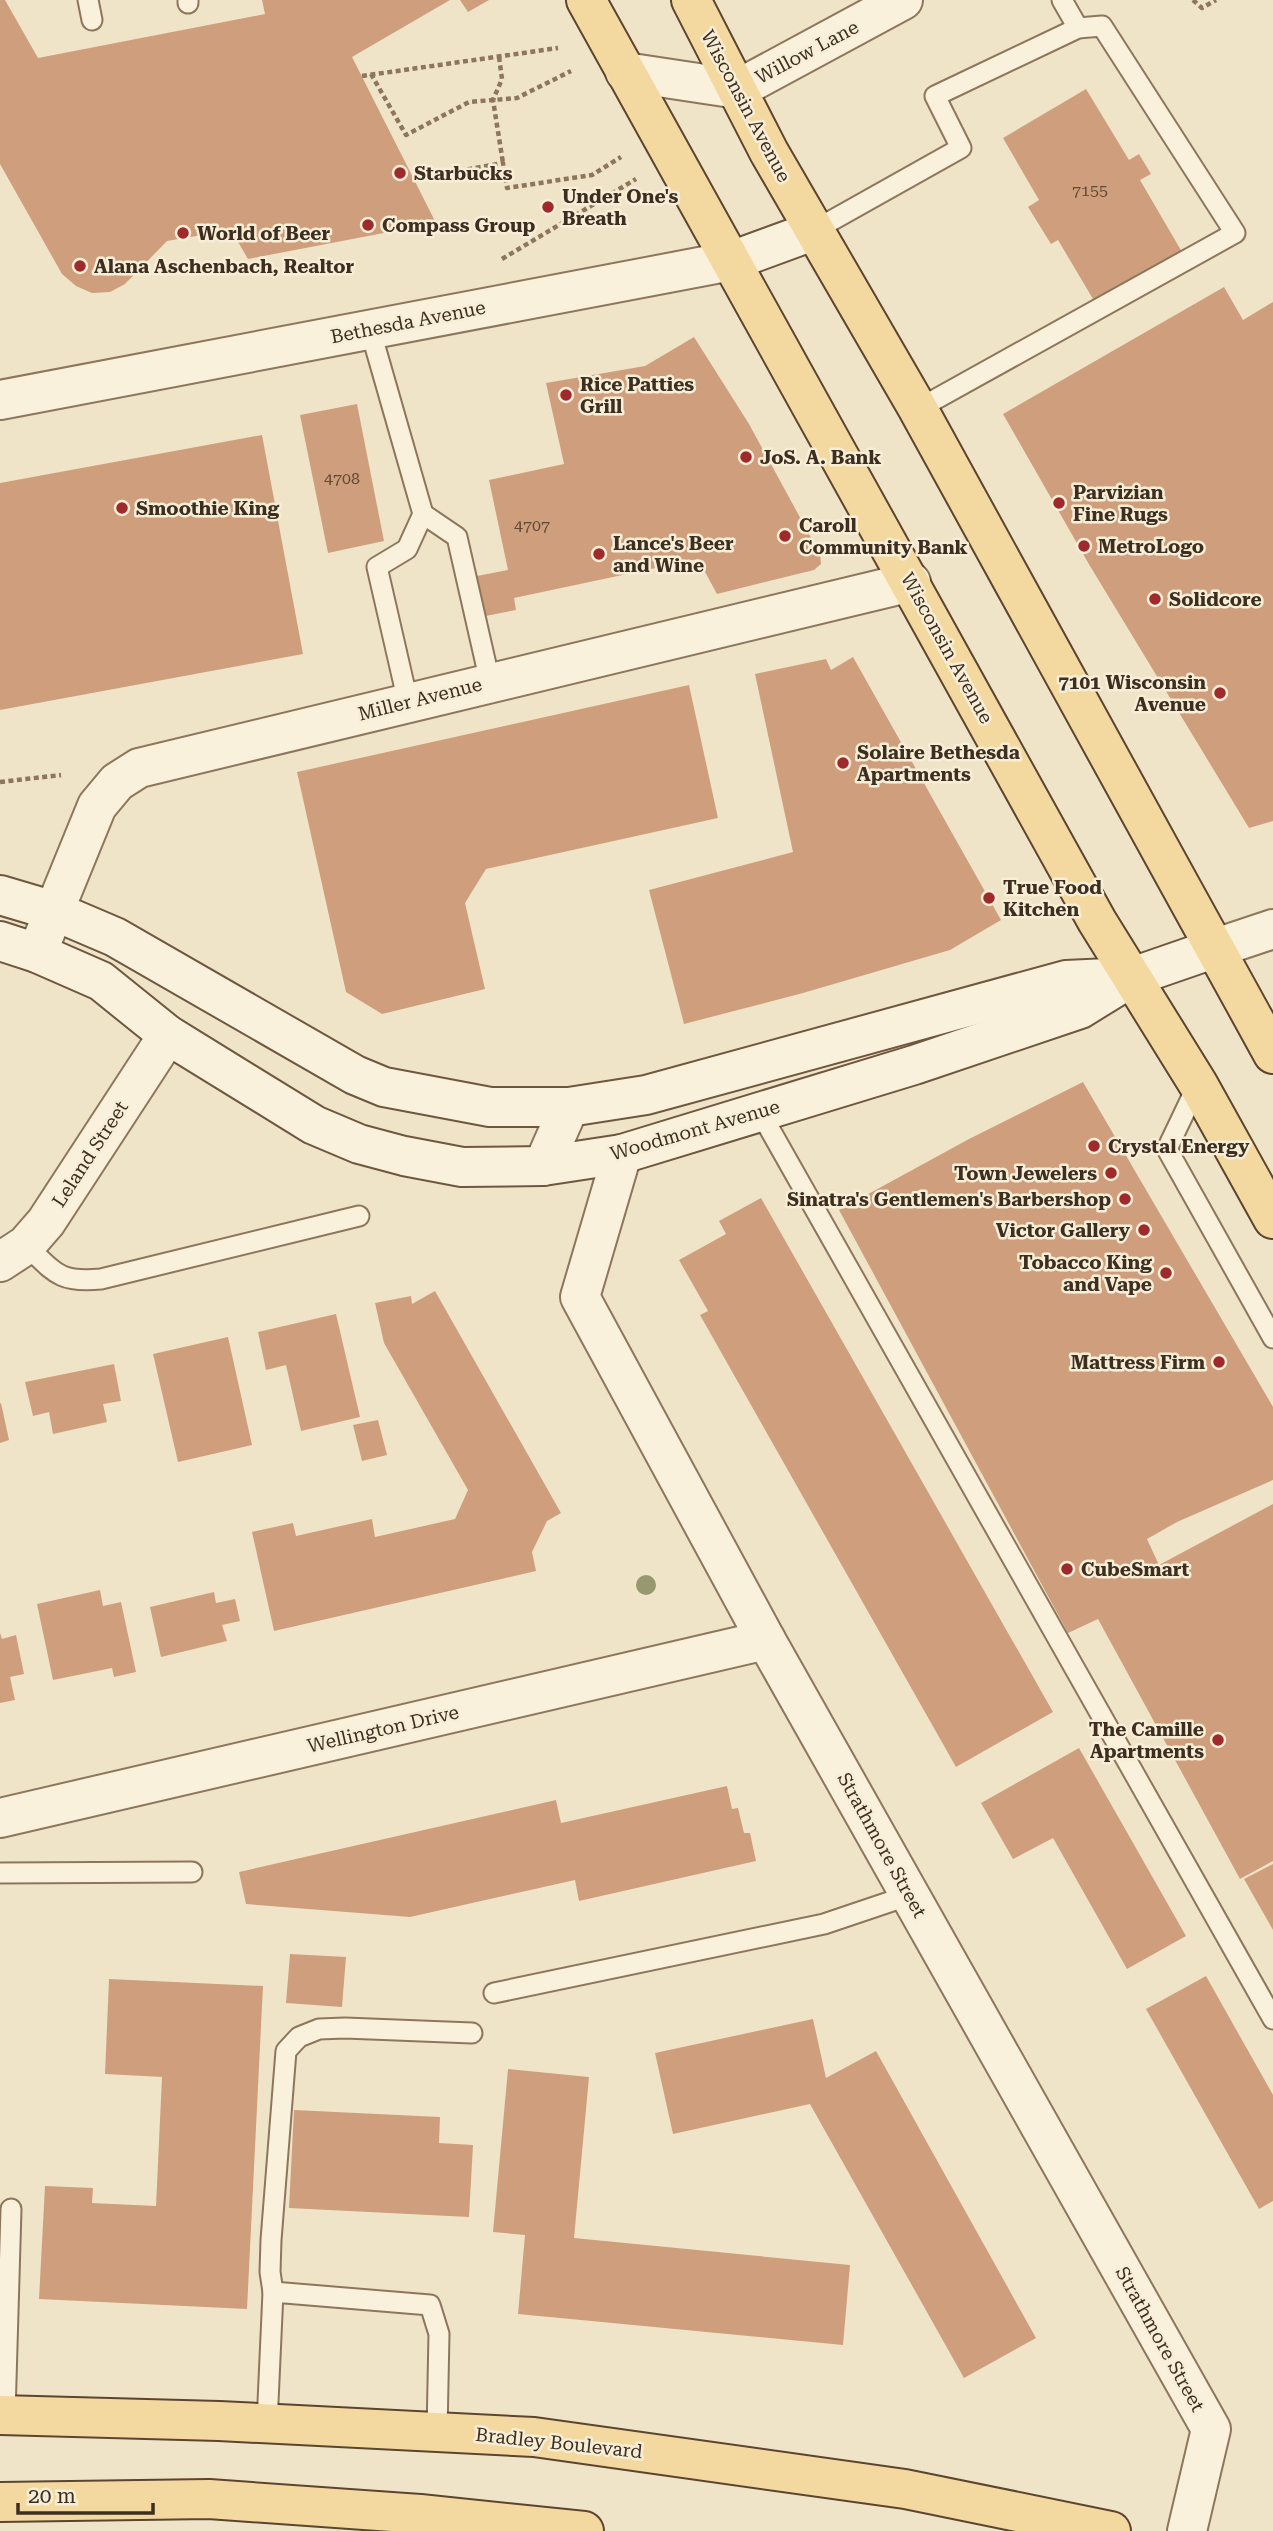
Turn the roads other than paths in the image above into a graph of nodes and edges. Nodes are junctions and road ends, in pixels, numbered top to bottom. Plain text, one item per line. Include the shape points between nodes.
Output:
1 (88, 0) edge
2 (586, 0) edge
3 (691, 0) edge
4 (903, 0) edge
5 (1062, 0) edge
6 (92, 20) dead end
7 (1078, 28) junction
8 (625, 72) junction
9 (738, 89) junction
10 (813, 231) junction
11 (732, 261) junction
12 (370, 329) junction
13 (0, 400) edge
14 (918, 409) junction
15 (423, 514) junction
16 (911, 582) junction
17 (490, 682) junction
18 (408, 702) junction
19 (0, 895) edge
20 (54, 911) junction
21 (1273, 929) edge
22 (0, 941) edge
23 (1213, 949) junction
24 (37, 953) junction
25 (1132, 977) junction
26 (168, 1035) junction
27 (1273, 1054) edge
28 (1198, 1084) junction
29 (569, 1107) junction
30 (760, 1112) junction
31 (622, 1154) junction
32 (543, 1166) junction
33 (359, 1216) dead end
34 (1273, 1219) edge
35 (13, 1254) edge
36 (1273, 1338) edge
37 (766, 1640) junction
38 (0, 1818) edge
39 (192, 1872) dead end
40 (0, 1873) edge
41 (910, 1895) junction
42 (494, 1993) dead end
43 (1273, 2019) edge
44 (472, 2033) dead end
45 (11, 2209) dead end
46 (273, 2292) junction
47 (3, 2415) edge
48 (267, 2424) junction
49 (437, 2432) junction
50 (0, 2502) edge
51 (462, 2525) edge
52 (584, 2531) edge
53 (1111, 2531) edge
54 (1187, 2531) edge

1 - 6 lane
2 - 8 main road, Wisconsin Avenue
3 - 9 main road, Wisconsin Avenue
4 - 9 street, Willow Lane
5 - 7 lane
7 - 10 lane via 935,96 961,148
7 - 14 lane via 1102,26 1235,233
8 - 9 street, Willow Lane
8 - 11 main road, Wisconsin Avenue
9 - 10 main road, Wisconsin Avenue
10 - 11 street, Bethesda Avenue
10 - 14 main road, Wisconsin Avenue
11 - 12 street, Bethesda Avenue
11 - 16 main road, Wisconsin Avenue
12 - 13 street, Bethesda Avenue
12 - 15 lane
14 - 23 main road, Wisconsin Avenue
15 - 17 lane via 457,537
15 - 18 lane via 407,549 377,567
16 - 17 street, Miller Avenue
16 - 25 main road, Wisconsin Avenue
17 - 18 street, Miller Avenue
18 - 20 street, Miller Avenue via 139,768 117,782 97,806
19 - 20 street, Woodmont Avenue
20 - 24 street, Miller Avenue
20 - 29 street, Woodmont Avenue via 115,937 355,1075 384,1087 490,1107
21 - 23 street
22 - 24 street, Woodmont Avenue
23 - 25 street, Woodmont Avenue
23 - 27 main road, Wisconsin Avenue
24 - 26 street, Woodmont Avenue via 101,981
25 - 28 main road, Wisconsin Avenue
25 - 29 street, Woodmont Avenue via 1066,980 646,1095
25 - 30 street, Woodmont Avenue via 1080,1009
26 - 32 street, Woodmont Avenue via 314,1125 359,1144 462,1167
26 - 35 street, Leland Street via 46,1222
28 - 34 main road, Wisconsin Avenue
28 - 36 lane via 1167,1149
29 - 32 street
30 - 31 street, Woodmont Avenue
30 - 43 lane
31 - 32 street, Woodmont Avenue
31 - 37 street, Strathmore Street via 580,1297
33 - 35 lane via 101,1279 60,1277
37 - 38 street, Wellington Drive
37 - 41 street, Strathmore Street
39 - 40 lane
41 - 42 lane via 824,1924
41 - 54 street, Strathmore Street via 1211,2429
44 - 46 lane via 319,2029 299,2037 286,2051 271,2240
45 - 47 lane
46 - 48 lane
46 - 49 lane via 430,2305 439,2334
47 - 48 main road, Bradley Boulevard
48 - 49 main road, Bradley Boulevard
49 - 53 main road, Bradley Boulevard via 534,2437 905,2489
50 - 51 main road via 209,2499
51 - 52 main road

